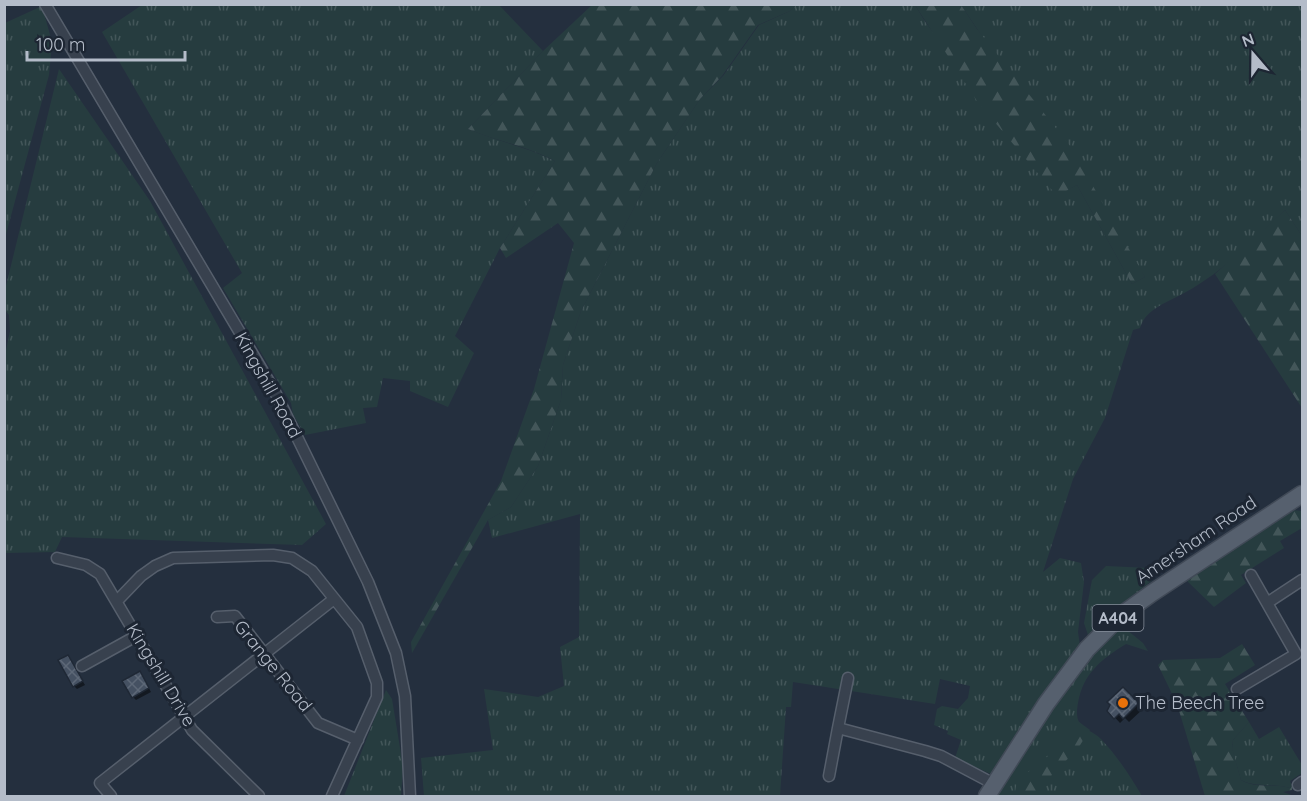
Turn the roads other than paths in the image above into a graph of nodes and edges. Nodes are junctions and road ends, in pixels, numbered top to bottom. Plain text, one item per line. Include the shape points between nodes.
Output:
1 (45, 4) edge
2 (1302, 494) edge
3 (57, 558) dead end
4 (1251, 575) dead end
5 (1302, 580) edge
6 (334, 599) junction
7 (117, 601) junction
8 (1267, 603) junction
9 (217, 617) dead end
10 (138, 635) junction
11 (265, 654) junction
12 (82, 666) dead end
13 (849, 678) dead end
14 (1237, 689) dead end
15 (184, 716) junction
16 (838, 728) junction
17 (358, 740) junction
18 (829, 777) dead end
19 (249, 788) junction
20 (990, 790) edge
21 (111, 796) edge
22 (241, 796) edge
23 (259, 796) edge
24 (332, 796) edge
25 (410, 796) edge

1 - 25 street, Kingshill Road via 274,390 368,582 399,664 405,696
2 - 20 main road, Amersham Road / A404 via 1120,616 1088,649 1053,695
3 - 7 street, Kingshill Drive via 100,573
4 - 8 street
5 - 8 street
6 - 7 street via 312,571 292,558 273,555 173,558 141,576
6 - 11 street
6 - 17 street via 357,627 376,683 377,697
7 - 10 street, Kingshill Drive
8 - 14 street via 1296,654
9 - 11 street, Grange Road via 235,616
10 - 12 street
10 - 15 street, Kingshill Drive
11 - 15 street
11 - 17 street, Grange Road via 318,723
13 - 16 street
15 - 19 street, Kingshill Drive via 192,730
15 - 21 street via 100,783
16 - 18 street
16 - 20 street via 933,753
17 - 24 street
19 - 22 street
19 - 23 street, Kingshill Drive

